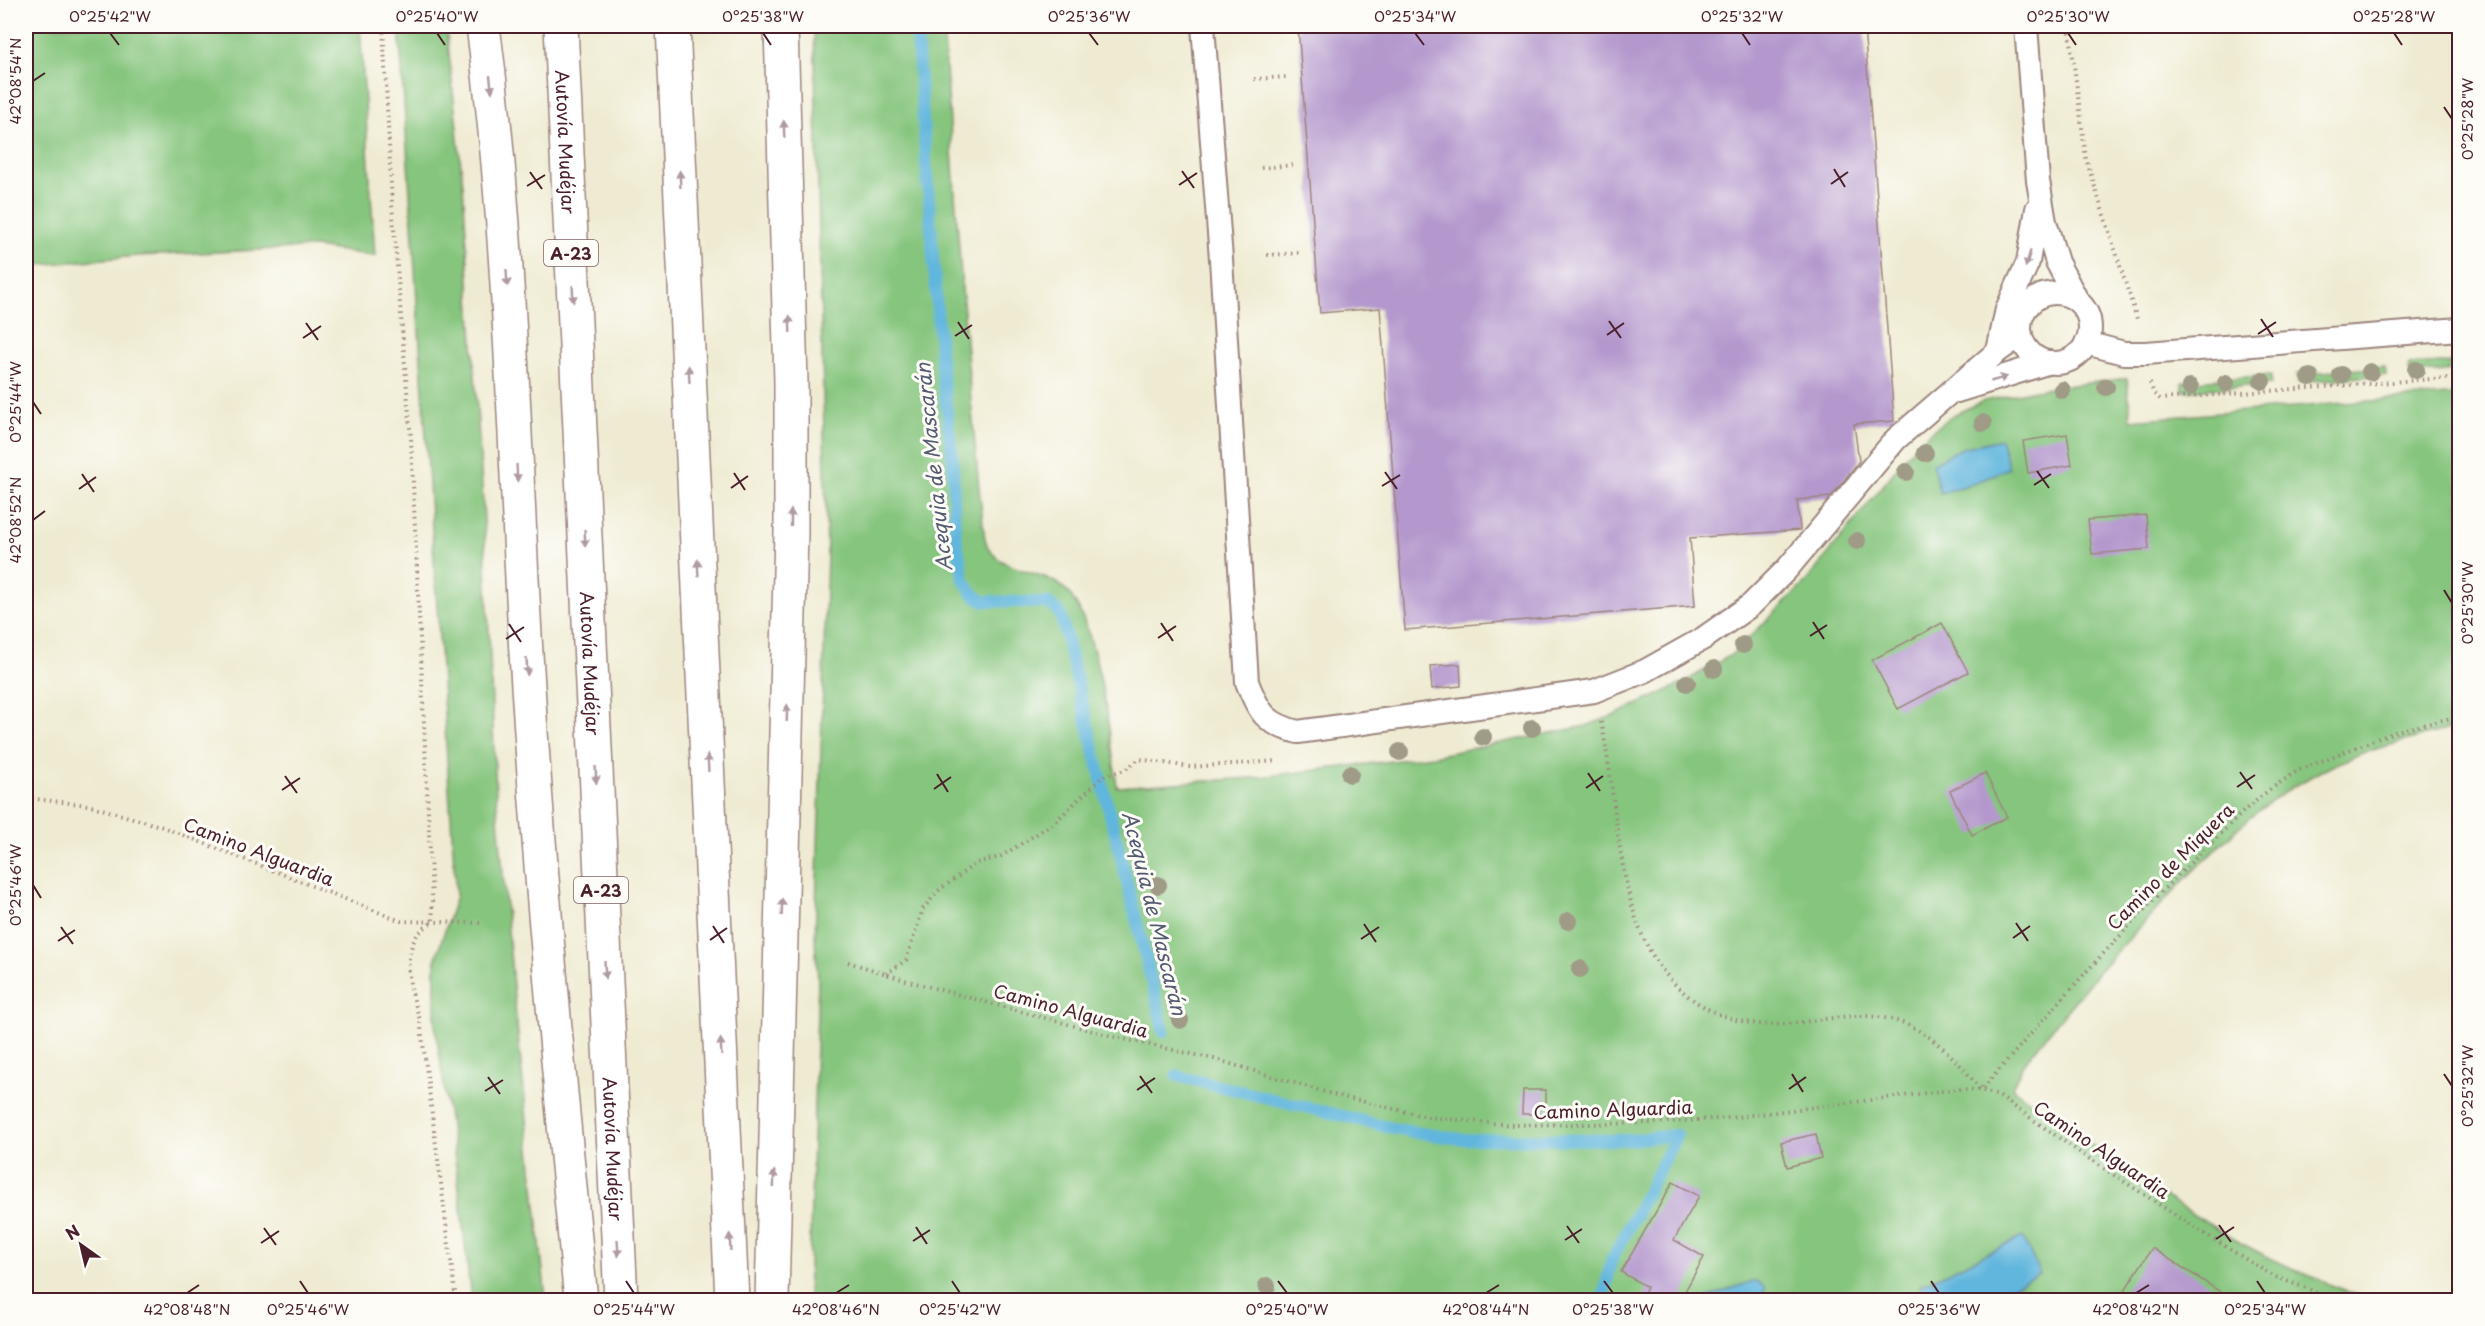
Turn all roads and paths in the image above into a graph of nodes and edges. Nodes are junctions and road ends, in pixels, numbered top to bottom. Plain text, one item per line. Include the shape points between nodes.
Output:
1 (383, 26) edge
2 (483, 26) edge
3 (561, 26) edge
4 (673, 26) edge
5 (781, 26) edge
6 (1203, 26) edge
7 (2026, 26) edge
8 (2069, 26) edge
9 (1286, 77) dead end
10 (1254, 80) dead end
11 (1293, 165) dead end
12 (1261, 168) dead end
13 (2038, 181) junction
14 (1299, 253) dead end
15 (1267, 255) dead end
16 (2077, 300) junction
17 (2007, 309) junction
18 (2140, 326) dead end
19 (2460, 330) edge
20 (2021, 333) junction
21 (2086, 344) junction
22 (1998, 351) junction
23 (2050, 362) junction
24 (2149, 376) dead end
25 (2460, 377) edge
26 (1947, 394) junction
27 (1594, 691) junction
28 (2460, 716) edge
29 (1278, 761) dead end
30 (26, 798) edge
31 (433, 921) junction
32 (483, 923) dead end
33 (848, 962) dead end
34 (886, 974) junction
35 (1981, 1090) junction
36 (456, 1300) edge
37 (581, 1300) edge
38 (621, 1300) edge
39 (732, 1300) edge
40 (772, 1300) edge
41 (2338, 1300) edge

1 - 31 path via 392,204 411,440
2 -> 37 highway via 494,109 508,300 528,686 548,957
3 -> 38 highway, Autovía Mudéjar / A-23
39 -> 4 highway
40 -> 5 highway via 791,532
6 - 27 lane via 1247,682 1262,714 1277,727 1298,732
7 - 13 lane
8 - 18 path via 2086,159
9 - 10 path
11 - 12 path
13 - 16 lane via 2057,262
13 -> 17 lane via 2028,262
14 - 15 path
16 - 20 lane via 2062,293 2045,294 2031,302 2022,316
16 - 21 lane via 2087,312 2091,328
17 - 20 lane
17 - 22 lane
19 - 21 lane via 2146,353 2124,353
20 - 22 lane
20 - 23 lane via 2027,348 2037,358
21 - 23 lane via 2065,361
22 - 26 lane
26 -> 23 lane
24 - 25 path via 2150,387 2160,399
26 - 27 lane via 1896,439 1787,569 1751,605 1646,671
27 - 35 path via 1640,929 1669,978 1687,998 1710,1011 1761,1025 1857,1015 1892,1020 1910,1026 1947,1050
28 - 35 path, Camino de Miquera via 2397,731 2299,770 2269,790 2163,890
29 - 34 path via 1190,767 1139,759 1125,770 1107,774 1054,824 1000,857 968,868 938,891 923,909 906,960
30 - 31 path, Camino Alguardia via 88,805 160,826 401,921
31 - 32 path, Camino Alguardia
31 - 36 path via 416,937 409,960 409,985 420,1020
33 - 34 path, Camino Alguardia
34 - 35 path, Camino Alguardia via 1107,1035 1214,1059 1335,1095 1439,1118 1513,1125 1653,1123 1728,1118 1958,1089
35 - 41 path, Camino Alguardia via 2008,1101 2085,1156 2273,1276

